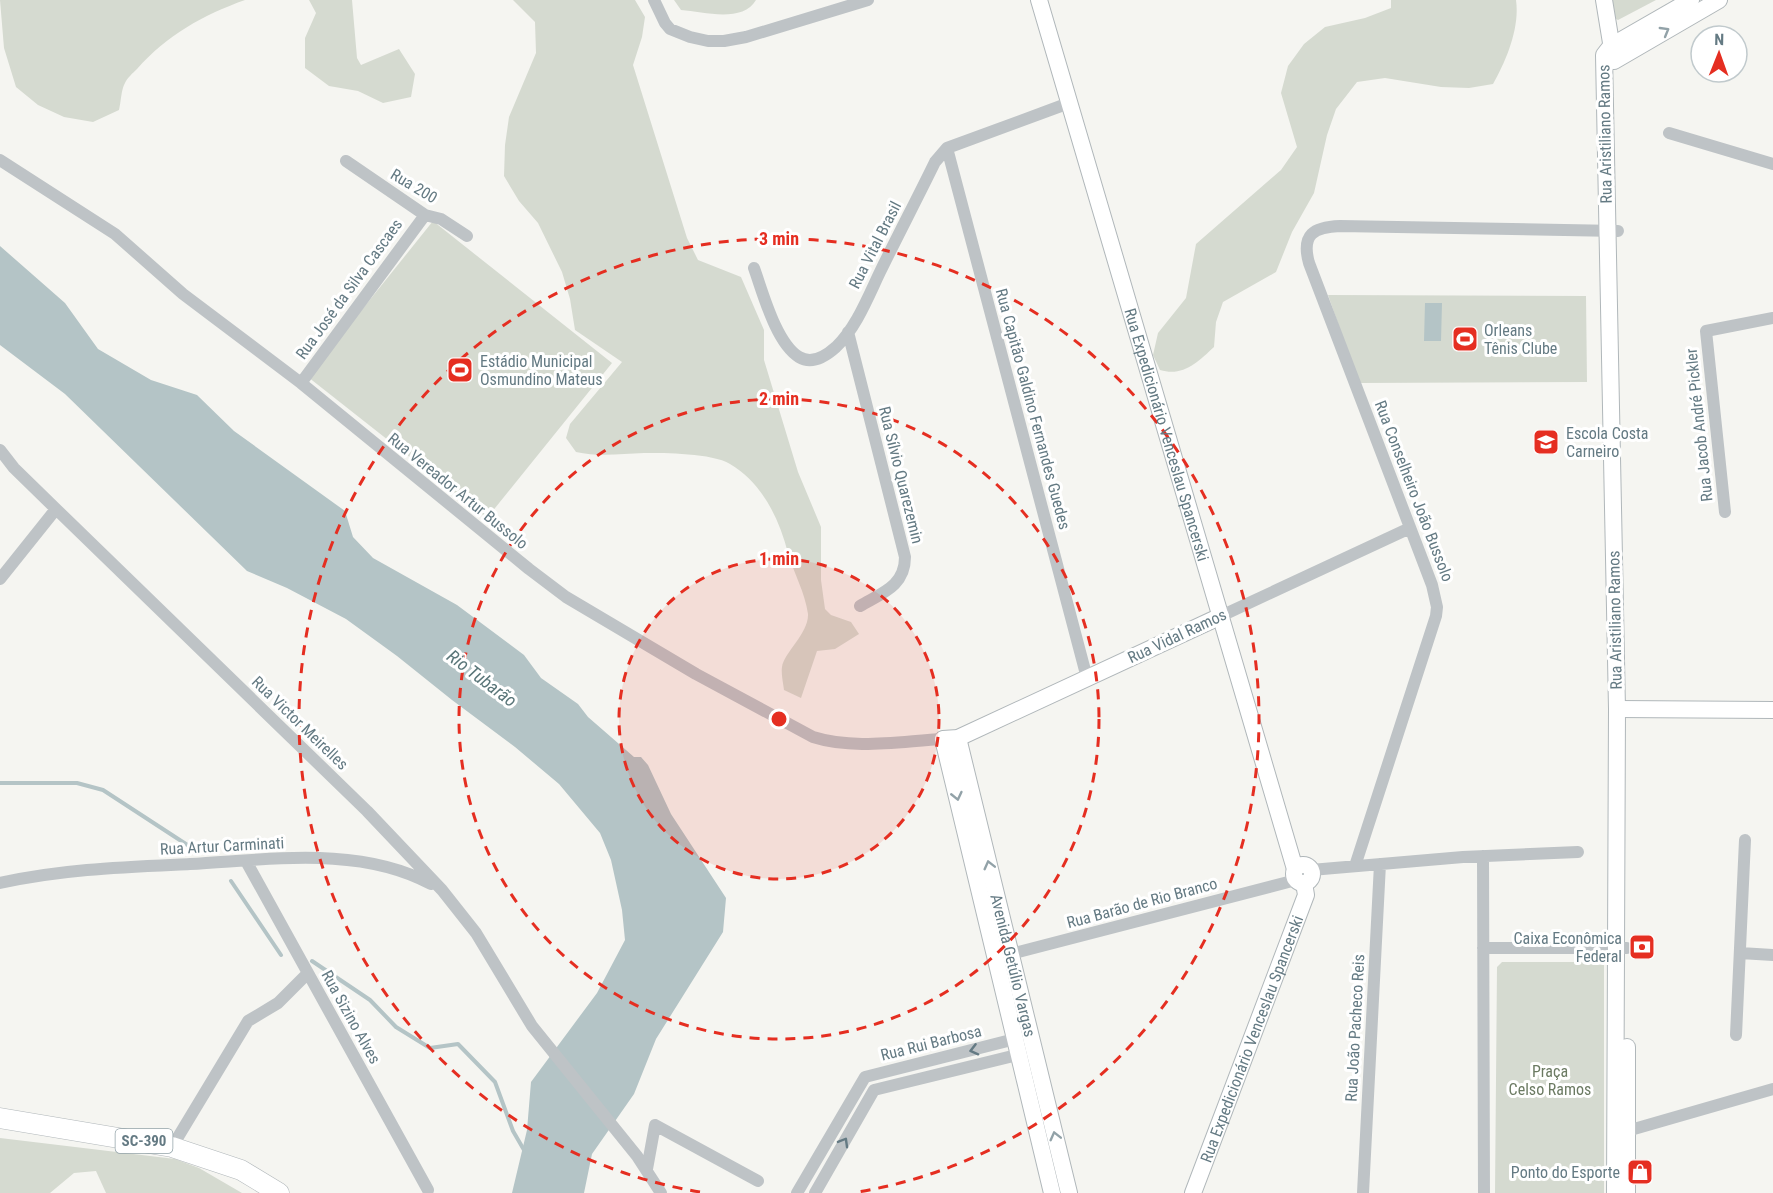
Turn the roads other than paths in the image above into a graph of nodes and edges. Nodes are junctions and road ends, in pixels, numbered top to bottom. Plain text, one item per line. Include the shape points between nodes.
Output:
1 (654, 0) edge
2 (868, 0) edge
3 (1039, 0) edge
4 (1604, 0) edge
5 (1691, 0) edge
6 (1719, 0) edge
7 (1613, 53) junction
8 (1069, 103) junction
9 (1669, 133) dead end
10 (947, 148) junction
11 (0, 160) edge
12 (345, 161) dead end
13 (1773, 164) edge
14 (424, 215) junction
15 (1612, 231) junction
16 (467, 236) dead end
17 (754, 268) dead end
18 (1773, 318) edge
19 (848, 332) junction
20 (301, 383) junction
21 (0, 450) edge
22 (0, 458) edge
23 (14, 468) junction
24 (56, 509) junction
25 (1725, 512) dead end
26 (1410, 528) junction
27 (0, 579) edge
28 (860, 606) dead end
29 (1221, 616) junction
30 (1088, 678) junction
31 (1622, 709) junction
32 (1773, 710) edge
33 (950, 738) junction
34 (1745, 840) dead end
35 (1578, 852) dead end
36 (1483, 856) junction
37 (246, 861) junction
38 (1380, 864) junction
39 (1355, 866) junction
40 (1302, 875) junction
41 (0, 883) edge
42 (442, 890) junction
43 (1483, 948) junction
44 (1622, 948) junction
45 (1740, 953) junction
46 (1773, 955) edge
47 (1003, 956) junction
48 (308, 973) junction
49 (1736, 1035) dead end
50 (1024, 1045) junction
51 (912, 1065) junction
52 (915, 1079) junction
53 (1773, 1089) edge
54 (842, 1116) junction
55 (0, 1118) edge
56 (855, 1123) junction
57 (1627, 1131) junction
58 (172, 1147) junction
59 (819, 1156) junction
60 (831, 1164) junction
61 (647, 1169) junction
62 (758, 1181) dead end
63 (428, 1190) dead end
64 (279, 1193) edge
65 (661, 1193) edge
66 (797, 1193) edge
67 (815, 1193) edge
68 (1052, 1193) edge
69 (1069, 1193) edge
70 (1193, 1193) edge
71 (1364, 1193) edge
72 (1484, 1193) edge
73 (1615, 1193) edge
74 (1627, 1193) edge

1 - 2 street via 670,29 690,38 716,41 746,37
3 - 8 street, Rua Expedicionário Venceslau Spancerski
4 - 7 street, Rua Aristiliano Ramos
5 - 7 street
7 -> 6 street
7 - 15 street, Rua Aristiliano Ramos
8 - 10 street
8 - 29 street, Rua Expedicionário Venceslau Spancerski
9 - 13 street
10 - 19 street, Rua Vital Brasil via 935,162
10 - 30 street, Rua Capitão Galdino Fernandes Guedes
11 - 20 street, Rua Vereador Artur Bussolo via 116,234 183,294
12 - 14 street, Rua 200
14 - 16 street, Rua 200 via 441,219
14 - 20 street, Rua José da Silva Cascaes
15 - 26 street, Rua Conselheiro João Bussolo via 1340,226 1311,234 1306,246 1309,263
15 - 31 street, Rua Aristiliano Ramos
17 - 19 street, Rua Vital Brasil via 774,322 799,357 808,360 826,355
18 - 25 street, Rua Jacob André Pickler via 1706,331
19 - 28 street, Rua Sílvio Quarezemin via 905,557 900,578 887,591
20 - 33 street, Rua Vereador Artur Bussolo via 566,597 716,686 799,731 826,741 860,744
21 - 23 street
22 - 23 street
23 - 24 street, Rua Victor Meirelles
24 - 27 street
24 - 42 street, Rua Victor Meirelles via 367,811
26 - 29 street, Rua Vidal Ramos
26 - 39 street, Rua Conselheiro João Bussolo via 1436,595 1436,616
29 - 30 street, Rua Vidal Ramos
29 - 40 street, Rua Expedicionário Venceslau Spancerski
30 - 33 street, Rua Vidal Ramos
31 - 32 street
31 - 44 street, Rua Aristiliano Ramos
33 - 47 street, Avenida Getúlio Vargas
34 - 45 street
35 - 36 street, Rua Barão de Rio Branco
36 - 38 street, Rua Barão de Rio Branco
36 - 43 street
37 - 41 street, Rua Artur Carminati via 108,868
37 - 42 street, Rua Artur Carminati via 320,858 374,864 417,876
37 - 48 street, Rua Sizino Alves
38 - 39 street, Rua Barão de Rio Branco
38 - 71 street, Rua João Pacheco Reis
39 - 40 street, Rua Barão de Rio Branco
40 - 47 street, Rua Barão de Rio Branco
40 - 70 street, Rua Expedicionário Venceslau Spancerski via 1306,895
42 - 61 street, Rua Victor Meirelles via 476,933 532,1026
43 - 44 street
43 - 72 street
44 - 57 street, Rua Aristiliano Ramos
44 - 73 street, Rua Aristiliano Ramos
45 - 46 street
45 - 49 street
47 - 50 street, Avenida Getúlio Vargas
48 - 58 street via 284,998 248,1022
48 - 63 street, Rua Sizino Alves
50 -> 51 street, Rua Rui Barbosa
50 - 52 street, Rua Rui Barbosa
50 - 68 street, Avenida Getúlio Vargas
69 -> 50 street, Avenida Getúlio Vargas
51 - 52 street
51 - 54 street, Rua Rui Barbosa via 865,1077
52 - 56 street, Rua Rui Barbosa via 874,1090
53 - 57 street
54 - 56 street
54 - 59 street, Rua Rui Barbosa
55 - 58 main road, SC-390
60 -> 56 street, Rua Rui Barbosa
57 - 74 street, Rua Aristiliano Ramos
58 - 64 main road, SC-390 via 241,1170
59 - 60 street
59 - 66 street, Rua Rui Barbosa
60 - 67 street, Rua Rui Barbosa
61 - 62 street via 656,1125
61 - 65 street, Rua Victor Meirelles

